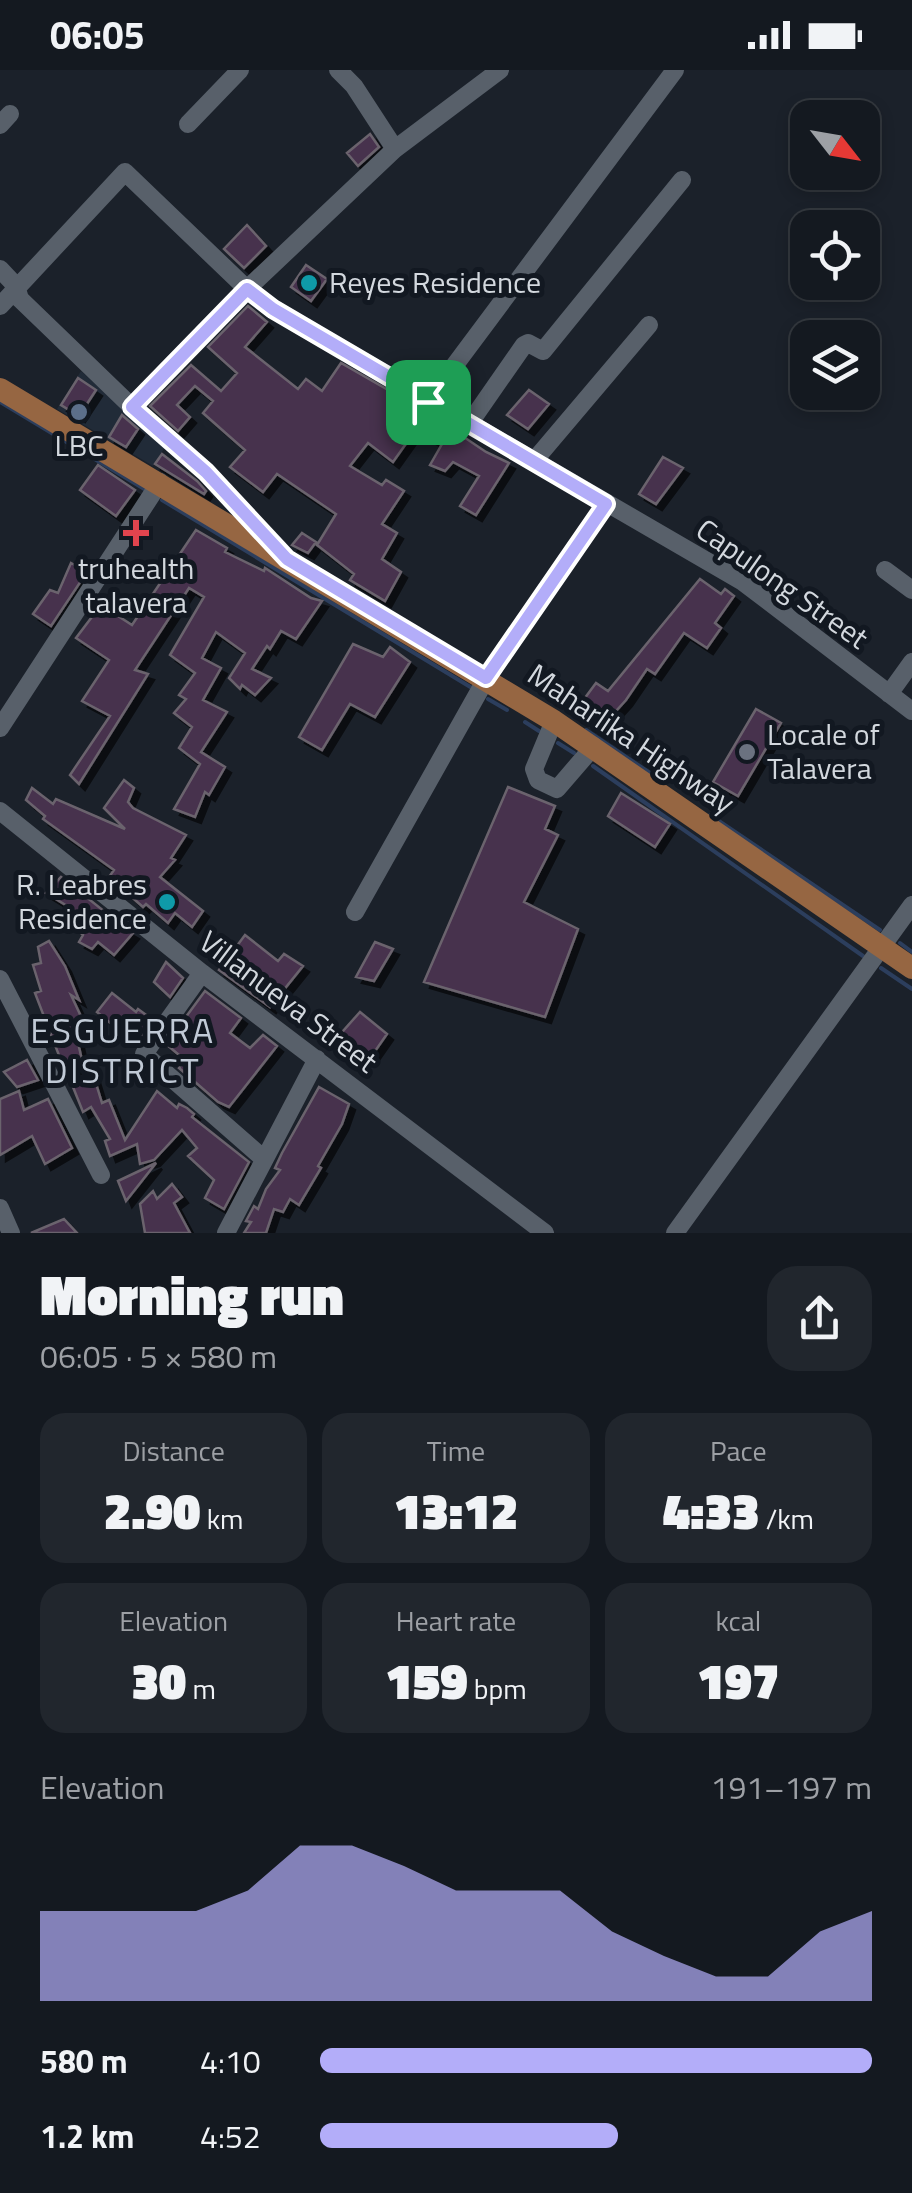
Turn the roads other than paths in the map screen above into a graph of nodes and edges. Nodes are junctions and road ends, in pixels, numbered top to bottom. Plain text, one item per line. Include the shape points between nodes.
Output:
1 (240, 70) edge
2 (338, 70) edge
3 (500, 70) edge
4 (675, 70) edge
5 (188, 124) dead end
6 (395, 149) junction
7 (682, 180) dead end
8 (0, 269) edge
9 (16, 286) junction
10 (247, 289) junction
11 (0, 306) edge
12 (649, 325) dead end
13 (0, 389) edge
14 (428, 402) junction
15 (132, 407) junction
16 (468, 424) junction
17 (532, 462) junction
18 (160, 482) junction
19 (606, 504) junction
20 (287, 559) junction
21 (885, 570) dead end
22 (912, 590) edge
23 (912, 662) edge
24 (486, 678) junction
25 (889, 694) junction
26 (912, 711) edge
27 (554, 720) junction
28 (0, 728) edge
29 (594, 746) junction
30 (1, 815) edge
31 (912, 906) edge
32 (356, 912) dead end
33 (882, 947) junction
34 (912, 968) edge
35 (202, 973) junction
36 (0, 978) edge
37 (317, 1059) junction
38 (264, 1159) junction
39 (101, 1176) dead end
40 (0, 1208) edge
41 (11, 1233) edge
42 (226, 1233) edge
43 (545, 1233) edge
44 (675, 1233) edge

1 - 5 street
2 - 6 street
3 - 6 street
4 - 14 street
6 - 10 street
7 - 16 street via 543,351 524,346
8 - 9 street
9 - 10 street, Capulong Street via 125,172
9 - 11 street
9 - 15 street via 20,299
10 - 14 street, Capulong Street
10 - 15 street
12 - 17 street
13 - 18 main road, Maharlika Highway
14 - 16 street, Capulong Street
15 - 20 street via 206,472
16 - 17 street, Capulong Street
17 - 19 street, Capulong Street
18 - 20 main road, Maharlika Highway
18 - 28 street
19 - 24 street
19 - 25 street, Capulong Street via 742,582
20 - 24 main road, Maharlika Highway
21 - 22 street
23 - 25 street
24 - 27 main road, Maharlika Highway
24 - 32 street
25 - 26 street, Capulong Street
27 - 29 main road, Maharlika Highway
27 - 29 street via 534,769 538,780 557,788
29 - 33 main road, Maharlika Highway
30 - 35 street, Villanueva Street
31 - 33 street
33 - 34 main road, Maharlika Highway
33 - 44 street
35 - 37 street, Villanueva Street
35 - 38 street via 144,1054
36 - 39 street
37 - 38 street
37 - 43 street, Villanueva Street
38 - 42 street
40 - 41 street

